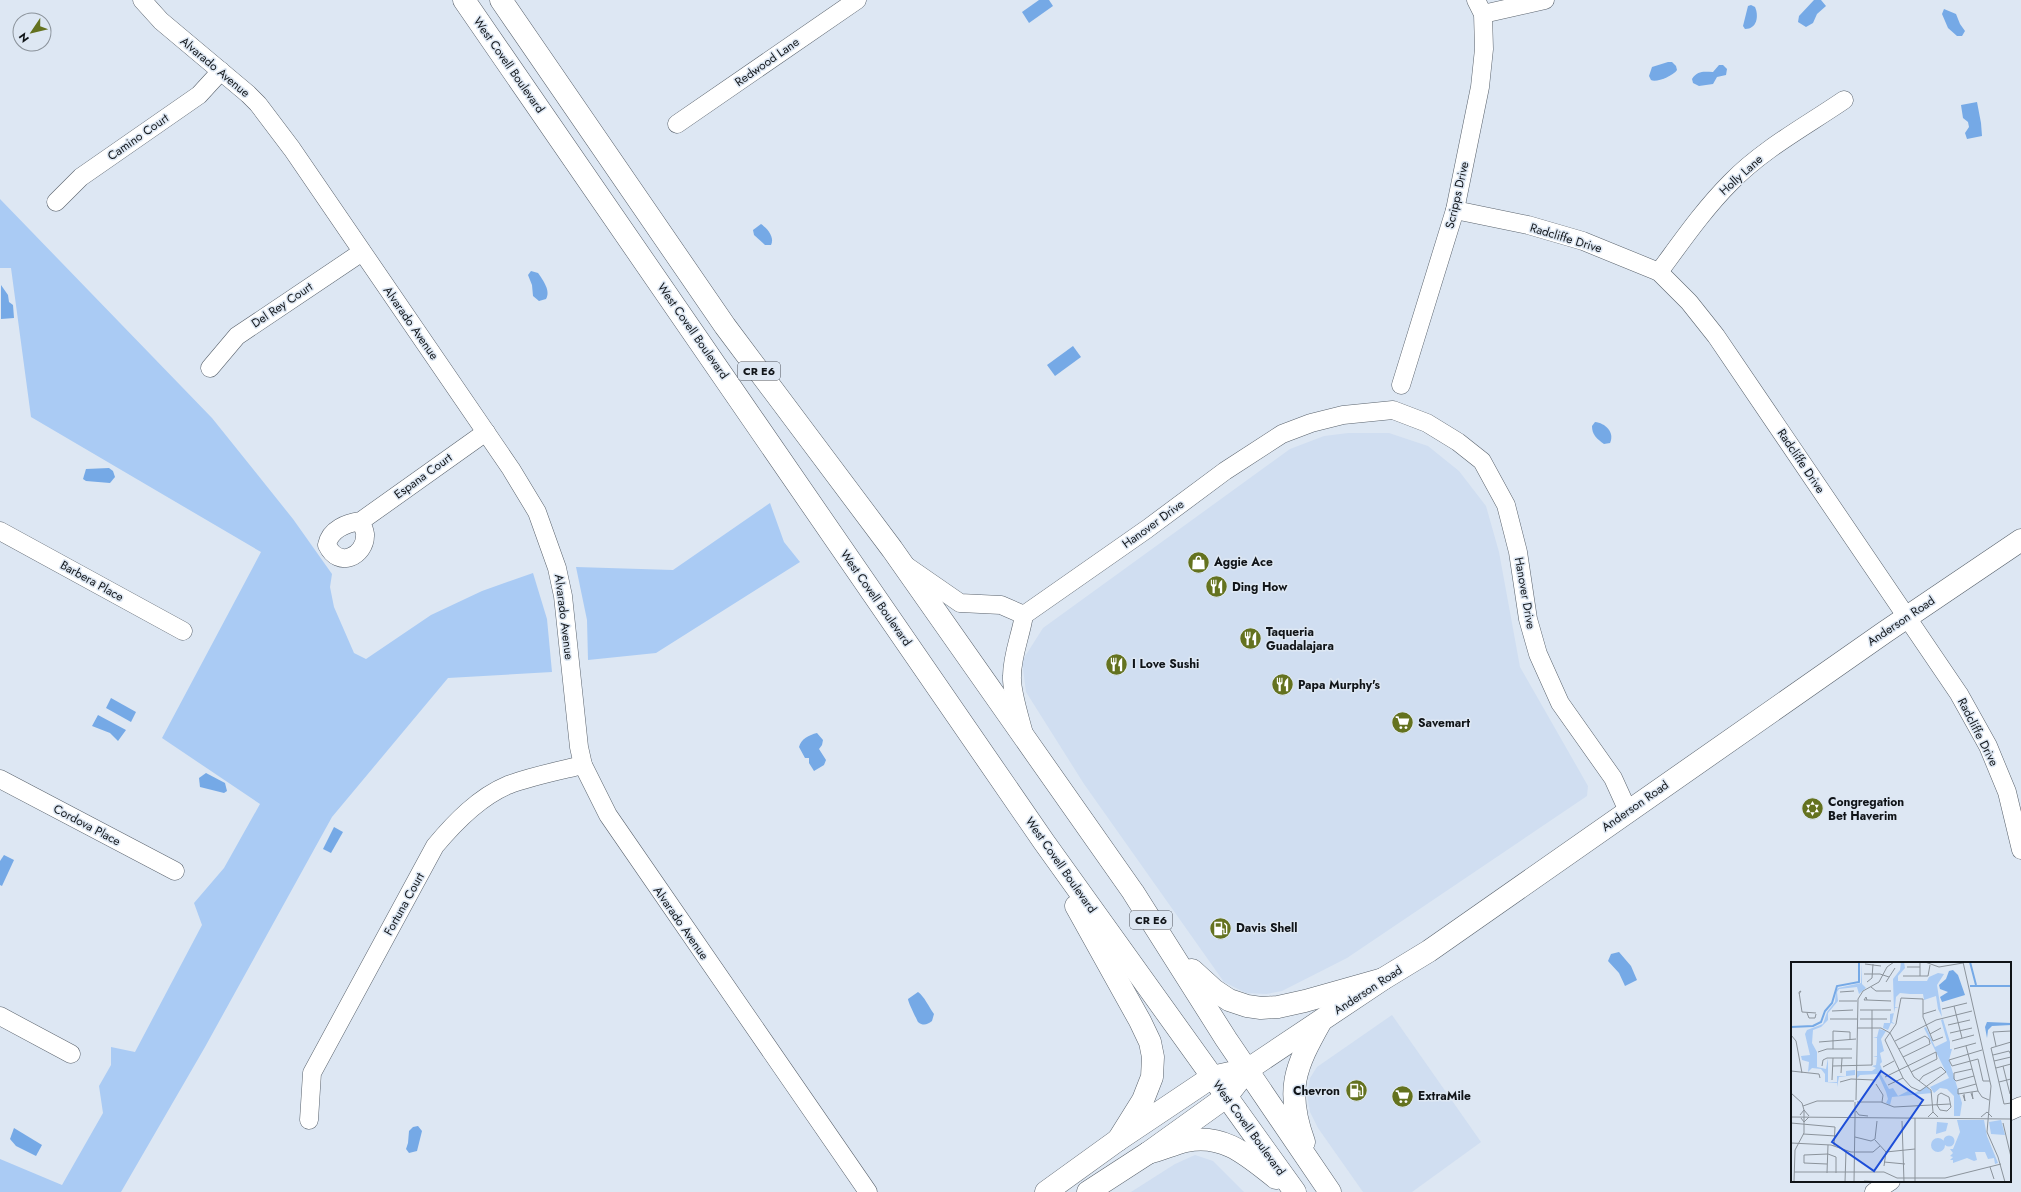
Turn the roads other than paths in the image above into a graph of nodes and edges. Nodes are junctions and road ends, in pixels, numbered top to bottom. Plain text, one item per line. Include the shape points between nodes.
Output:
1 (142, 0) edge
2 (464, 0) edge
3 (857, 0) edge
4 (1545, 0) edge
5 (504, 4) edge
6 (1479, 7) edge
7 (221, 71) junction
8 (1844, 100) dead end
9 (677, 124) dead end
10 (56, 202) dead end
11 (1455, 210) junction
12 (362, 252) junction
13 (1659, 272) junction
14 (210, 368) dead end
15 (1401, 385) dead end
16 (486, 432) junction
17 (360, 521) dead end
18 (0, 532) edge
19 (2021, 540) edge
20 (901, 563) junction
21 (1024, 615) junction
22 (1908, 616) junction
23 (183, 632) dead end
24 (1025, 737) junction
25 (583, 765) junction
26 (0, 779) edge
27 (2014, 790) edge
28 (1628, 811) junction
29 (1044, 842) junction
30 (2021, 850) edge
31 (175, 871) dead end
32 (1172, 951) junction
33 (1383, 979) junction
34 (0, 1016) edge
35 (1321, 1021) junction
36 (70, 1054) dead end
37 (1247, 1070) junction
38 (1212, 1077) junction
39 (1226, 1097) junction
40 (2021, 1106) edge
41 (2011, 1111) edge
42 (309, 1120) dead end
43 (1118, 1140) junction
44 (1148, 1153) junction
45 (1312, 1165) junction
46 (1889, 1182) edge
47 (868, 1192) edge
48 (1046, 1192) edge
49 (1088, 1192) edge
50 (1295, 1192) edge
51 (1330, 1192) edge
52 (1874, 1192) edge

1 - 7 street, Alvarado Avenue via 161,21
2 - 29 main road, West Covell Boulevard / CR E6
3 - 9 street, Redwood Lane
4 - 6 street
5 - 20 main road, CR E6 via 725,326
6 - 11 street, Scripps Drive via 1484,50 1480,87
7 - 10 street, Camino Court via 199,94 81,177
7 - 12 street, Alvarado Avenue via 258,104
8 - 13 street, Holly Lane via 1764,154 1731,181 1703,213
11 - 13 street, Radcliffe Drive via 1528,225 1583,241
11 - 15 street, Scripps Drive
12 - 14 street, Del Rey Court via 237,336
12 - 16 street, Alvarado Avenue
13 - 22 street, Radcliffe Drive via 1689,302 1716,336
16 - 17 street, Espana Court
16 - 25 street, Alvarado Avenue via 537,512 557,568 563,596
18 - 23 street, Barbera Place
19 - 22 main road, Anderson Road
20 - 21 street via 960,603 1001,605
20 - 24 main road, CR E6
21 - 24 street via 1011,677
21 - 28 street, Hanover Drive via 1225,471 1282,434 1343,415 1393,410 1427,423 1458,442 1482,462 1506,505 1518,552 1528,619 1538,654 1560,703 1613,778
22 - 27 street, Radcliffe Drive via 1959,694
22 - 28 main road, Anderson Road
24 - 32 main road, CR E6
25 - 42 street, Fortuna Court via 507,786 465,814 436,846 312,1073
25 - 47 street, Alvarado Avenue via 613,822
26 - 31 street, Cordova Place
27 - 30 street, Radcliffe Drive
28 - 33 main road, Anderson Road via 1429,951
29 - 38 main road, West Covell Boulevard / CR E6
29 - 43 main road via 1085,924 1140,1021 1152,1050 1152,1077 1137,1111
32 - 33 main road via 1214,990 1229,1000 1261,1008 1298,1002
32 - 37 main road, CR E6
33 - 35 main road, Anderson Road
34 - 36 street
35 - 37 main road, Anderson Road
35 - 45 main road via 1302,1054 1293,1092 1300,1131
37 - 38 main road, Anderson Road
37 - 39 main road, Anderson Road
37 - 45 main road, CR E6
38 - 39 main road, West Covell Boulevard / CR E6
38 - 43 main road, Anderson Road
39 - 44 main road, Anderson Road
39 - 50 main road, West Covell Boulevard / CR E6
40 - 41 street
43 - 48 main road, Anderson Road
44 - 49 main road, Anderson Road
44 - 50 main road via 1185,1141 1216,1140 1241,1152
45 - 51 main road, CR E6
46 - 52 street

